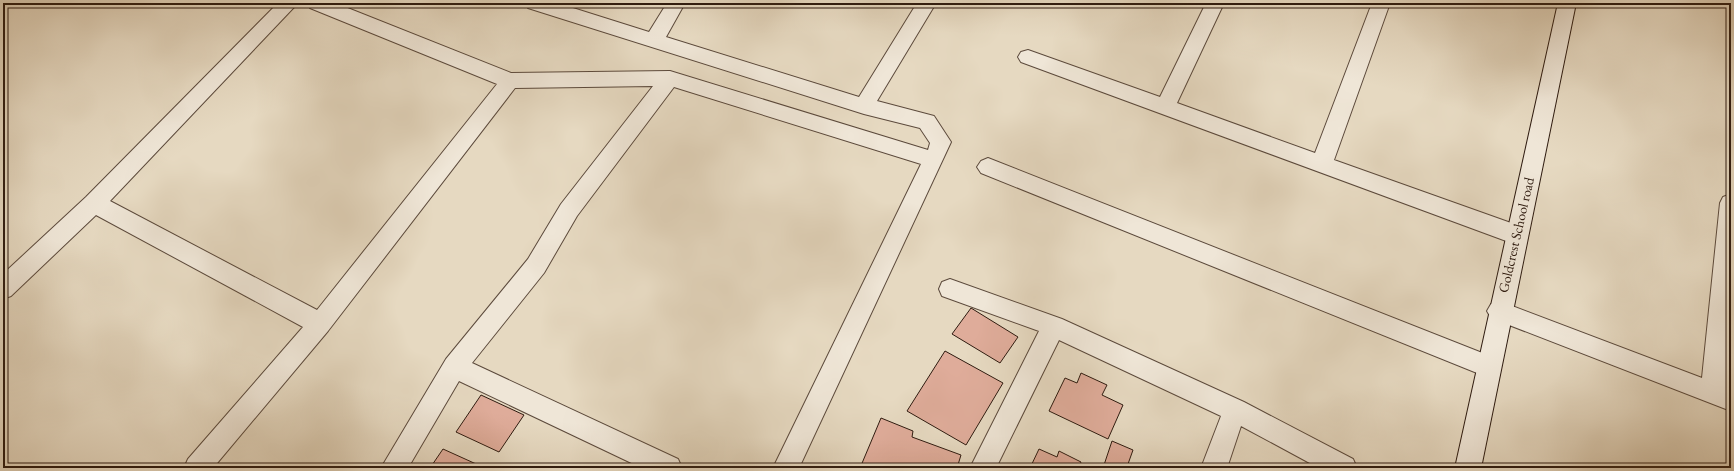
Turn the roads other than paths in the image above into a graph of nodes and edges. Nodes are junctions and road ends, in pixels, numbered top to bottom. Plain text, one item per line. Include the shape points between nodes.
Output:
1 (289, 3) edge
2 (316, 3) edge
3 (676, 3) edge
4 (927, 3) edge
5 (1215, 3) edge
6 (1381, 3) edge
7 (1567, 3) edge
8 (548, 5) edge
9 (654, 40) junction
10 (1028, 57) dead end
11 (670, 78) junction
12 (510, 81) junction
13 (864, 106) junction
14 (1166, 106) junction
15 (934, 160) junction
16 (1322, 163) junction
17 (988, 168) dead end
18 (94, 203) junction
19 (1731, 203) edge
20 (1517, 235) junction
21 (950, 288) dead end
22 (3, 289) edge
23 (1499, 311) junction
24 (320, 324) junction
25 (1054, 326) junction
26 (1488, 366) junction
27 (454, 367) junction
28 (1722, 396) edge
29 (1235, 410) junction
30 (197, 468) edge
31 (394, 468) edge
32 (669, 468) edge
33 (786, 468) edge
34 (983, 468) edge
35 (1214, 468) edge
36 (1344, 468) edge
37 (1468, 468) edge

1 - 18 street
2 - 12 street
3 - 9 street
4 - 13 street
5 - 14 street
6 - 16 street
7 - 20 street, Goldcrest School road
8 - 9 street
9 - 13 street
10 - 14 street
11 - 12 street
11 - 15 street
11 - 27 street via 569,210 536,266
12 - 24 street
13 - 15 street via 927,122 941,142
14 - 16 street
15 - 33 street
16 - 20 street
17 - 26 street
18 - 22 street
18 - 24 street
19 - 28 street
20 - 23 street, Goldcrest School road
21 - 25 street
23 - 26 street, Goldcrest School road
23 - 28 street
24 - 30 street
25 - 29 street
25 - 34 street
26 - 37 street, Goldcrest School road
27 - 31 street
27 - 32 street
29 - 35 street
29 - 36 street

